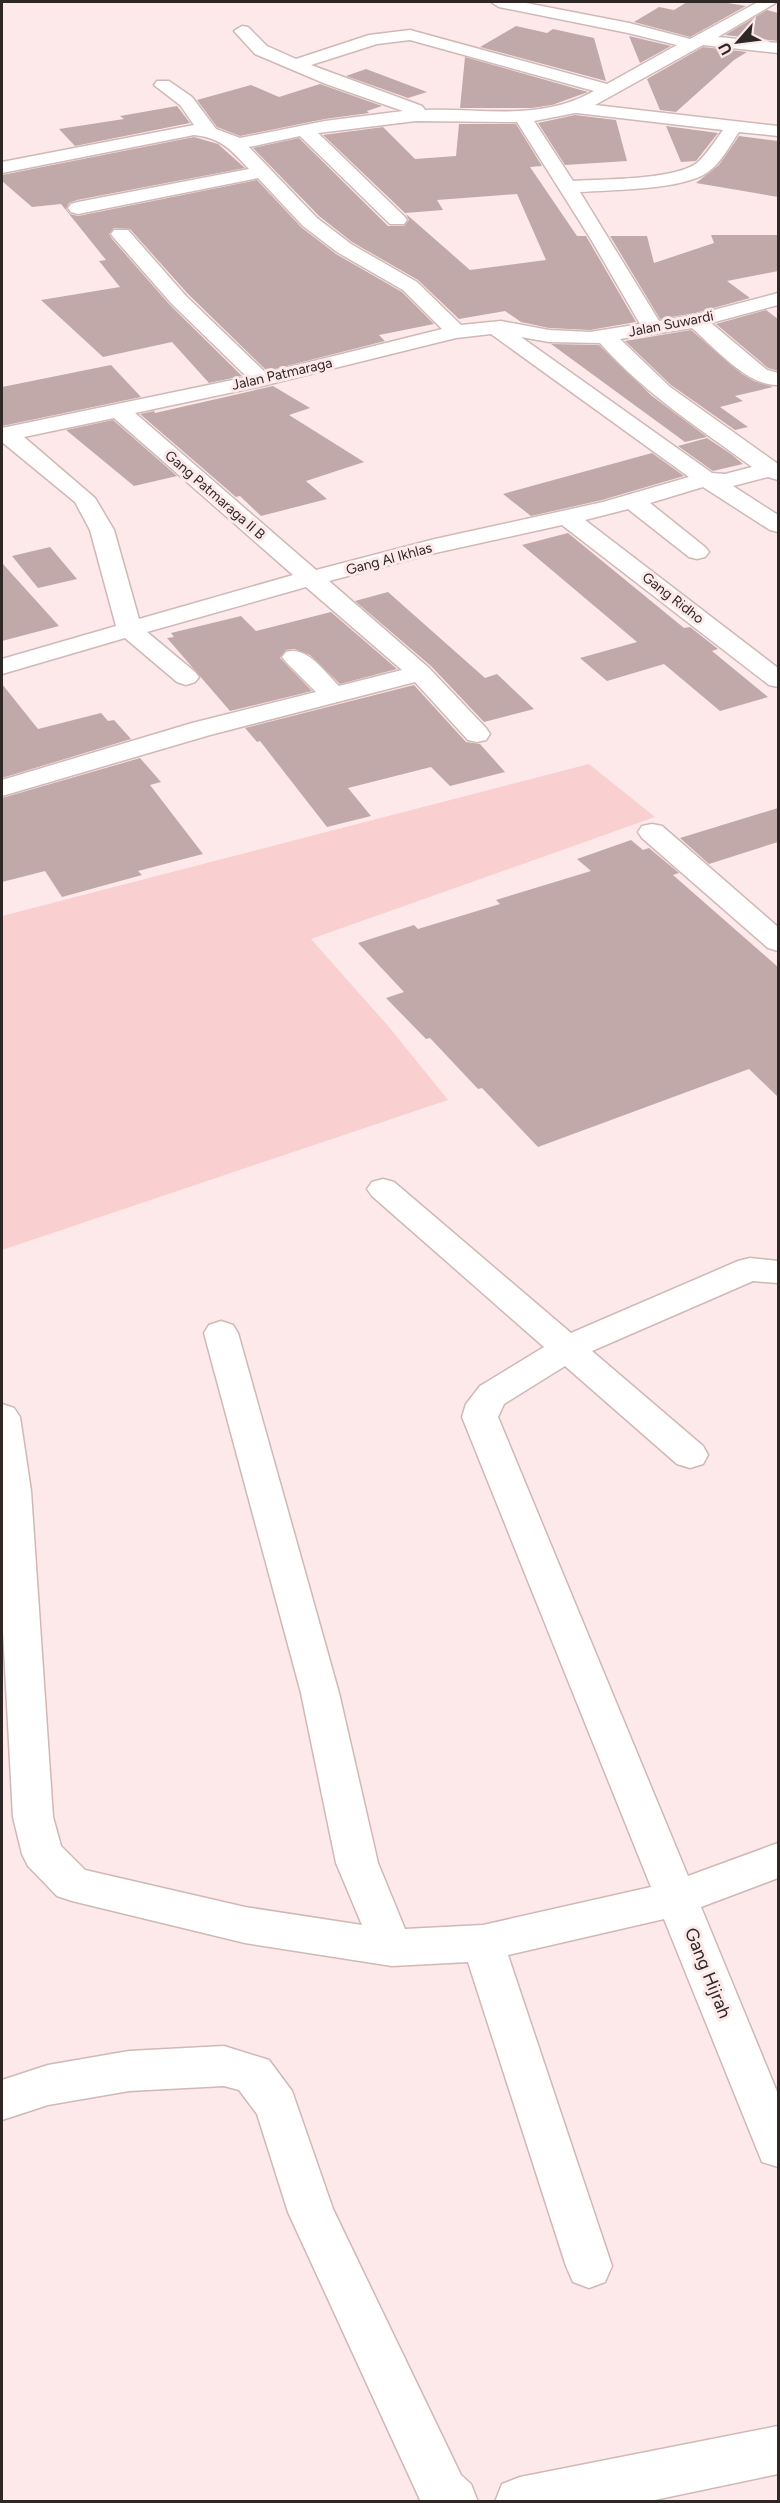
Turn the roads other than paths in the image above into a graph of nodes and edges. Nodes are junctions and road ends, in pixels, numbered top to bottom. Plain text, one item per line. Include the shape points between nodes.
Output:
1 (499, 2) edge
2 (770, 2) edge
3 (242, 31) dead end
4 (696, 42) junction
5 (778, 48) edge
6 (294, 65) junction
7 (163, 85) dead end
8 (609, 90) junction
9 (577, 108) junction
10 (432, 115) junction
11 (522, 116) junction
12 (734, 127) junction
13 (304, 130) junction
14 (208, 131) junction
15 (778, 131) edge
16 (240, 144) junction
17 (2, 167) edge
18 (260, 172) junction
19 (568, 187) junction
20 (78, 208) dead end
21 (397, 220) dead end
22 (121, 234) dead end
23 (778, 299) edge
24 (696, 321) junction
25 (491, 327) junction
26 (653, 328) junction
27 (456, 332) junction
28 (563, 336) junction
29 (606, 336) junction
30 (525, 348) junction
31 (778, 379) edge
32 (262, 380) junction
33 (118, 410) junction
34 (4, 434) edge
35 (774, 471) edge
36 (706, 479) junction
37 (631, 500) junction
38 (567, 517) junction
39 (778, 525) edge
40 (697, 552) dead end
41 (313, 579) junction
42 (129, 629) junction
43 (295, 657) dead end
44 (2, 667) edge
45 (420, 673) junction
46 (186, 677) dead end
47 (778, 680) edge
48 (333, 695) junction
49 (477, 734) dead end
50 (2, 788) edge
51 (652, 832) dead end
52 (778, 942) edge
53 (383, 1189) dead end
54 (778, 1272) edge
55 (221, 1333) dead end
56 (568, 1348) junction
57 (2, 1417) edge
58 (690, 1455) dead end
59 (778, 1860) edge
60 (678, 1898) junction
61 (483, 1943) junction
62 (392, 1948) junction
63 (2, 2100) edge
64 (778, 2147) edge
65 (589, 2266) dead end
66 (778, 2450) edge
67 (453, 2502) edge
68 (520, 2502) edge

1 - 4 street
2 - 4 street
3 - 6 street via 261,50
4 - 5 street
4 - 8 street
6 - 8 street via 375,39 410,35
6 - 10 street
7 - 14 street via 186,102
8 - 9 street
9 - 11 street
9 - 12 street
10 - 11 street
10 - 13 street
11 - 19 street
12 - 15 street
12 - 19 street via 694,174
13 - 16 street
13 - 21 street
14 - 16 street
14 - 17 street
16 - 18 street via 238,147
18 - 20 street
18 - 27 street via 310,222 344,248 410,286
19 - 26 street
22 - 32 street via 179,300
23 - 24 street, Jalan Suwardi
24 - 26 street, Jalan Suwardi
24 - 31 street via 759,375
25 - 27 street, Jalan Patmaraga
25 - 28 street, Jalan Patmaraga
25 - 30 street
26 - 29 street, Jalan Suwardi
27 - 32 street, Jalan Patmaraga
28 - 29 street, Jalan Suwardi
28 - 30 street
29 - 35 street via 628,362 668,396
30 - 36 street
32 - 33 street, Jalan Patmaraga
33 - 34 street, Jalan Patmaraga
33 - 41 street, Gang Patmaraga II B
34 - 42 street via 84,498 93,512 102,530
35 - 36 street, Gang Al Ikhlas via 725,481
36 - 37 street, Gang Al Ikhlas
36 - 39 street
37 - 38 street, Gang Al Ikhlas
37 - 40 street
38 - 41 street, Gang Al Ikhlas
38 - 47 street, Gang Ridho
41 - 42 street, Gang Al Ikhlas via 283,584
41 - 45 street, Gang Patmaraga II B
42 - 44 street, Gang Al Ikhlas
42 - 46 street
43 - 48 street
45 - 48 street
45 - 49 street, Gang Patmaraga II B
48 - 50 street
51 - 52 street
53 - 56 street
54 - 56 street via 750,1269
55 - 62 street via 320,1693 357,1863
56 - 58 street
56 - 60 street, Gang Hijrah via 492,1395 480,1417
57 - 62 street via 14,1491 33,1817 43,1854 72,1884 244,1925
59 - 60 street
60 - 61 street
60 - 64 street, Gang Hijrah
61 - 62 street
61 - 65 street
63 - 67 street via 48,2085 129,2071 224,2066 253,2074 276,2105 311,2212 443,2493
66 - 68 street

